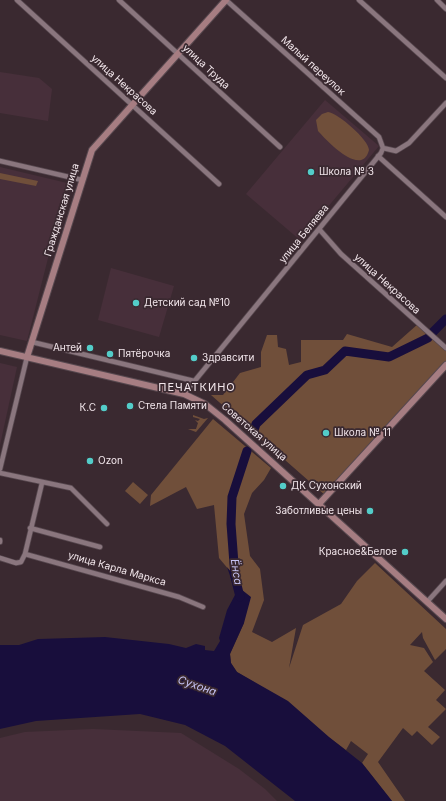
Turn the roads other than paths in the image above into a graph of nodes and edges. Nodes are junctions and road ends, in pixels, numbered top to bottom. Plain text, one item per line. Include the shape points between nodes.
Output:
1 (16, 0) edge
2 (119, 0) edge
3 (226, 0) edge
4 (359, 0) edge
5 (437, 0) edge
6 (446, 8) edge
7 (178, 53) junction
8 (446, 78) edge
9 (446, 103) edge
10 (131, 104) junction
11 (280, 147) dead end
12 (383, 148) junction
13 (378, 156) junction
14 (0, 161) edge
15 (82, 180) junction
16 (219, 184) dead end
17 (446, 217) edge
18 (319, 229) junction
19 (32, 342) junction
20 (446, 348) edge
21 (0, 351) edge
22 (28, 358) junction
23 (446, 365) edge
24 (194, 381) junction
25 (184, 394) junction
26 (0, 469) edge
27 (0, 473) edge
28 (42, 483) junction
29 (319, 504) junction
30 (107, 524) dead end
31 (30, 528) junction
32 (100, 547) dead end
33 (26, 554) junction
34 (0, 558) edge
35 (446, 581) edge
36 (427, 602) junction
37 (203, 607) dead end
38 (446, 619) edge

1 - 10 street, улица Некрасова
2 - 7 street, улица Труда
3 - 7 street, Гражданская улица
3 - 12 street, Малый переулок via 379,137
4 - 8 street
5 - 6 street
7 - 10 street, Гражданская улица
7 - 11 street, улица Труда
9 - 12 street via 406,145 396,150
10 - 15 street, Гражданская улица via 96,144 89,156
10 - 16 street, улица Некрасова
12 - 13 street, улица Беляева
13 - 17 street
13 - 18 street, улица Беляева
14 - 15 street
15 - 19 street, Гражданская улица
18 - 20 street, улица Некрасова via 341,254
18 - 24 street, улица Беляева
19 - 22 street, Гражданская улица
19 - 24 street
21 - 22 street, Советская улица
22 - 25 street, Советская улица
22 - 26 street, Гражданская улица
23 - 29 street
24 - 25 street, улица Беляева
25 - 29 street, Советская улица via 218,413
27 - 28 street
28 - 30 street via 71,488
28 - 31 street
29 - 36 street, Советская улица
31 - 32 street
31 - 33 street
33 - 34 street via 18,563
33 - 37 street, улица Карла Маркса via 180,597
35 - 36 street
36 - 38 street, Советская улица

